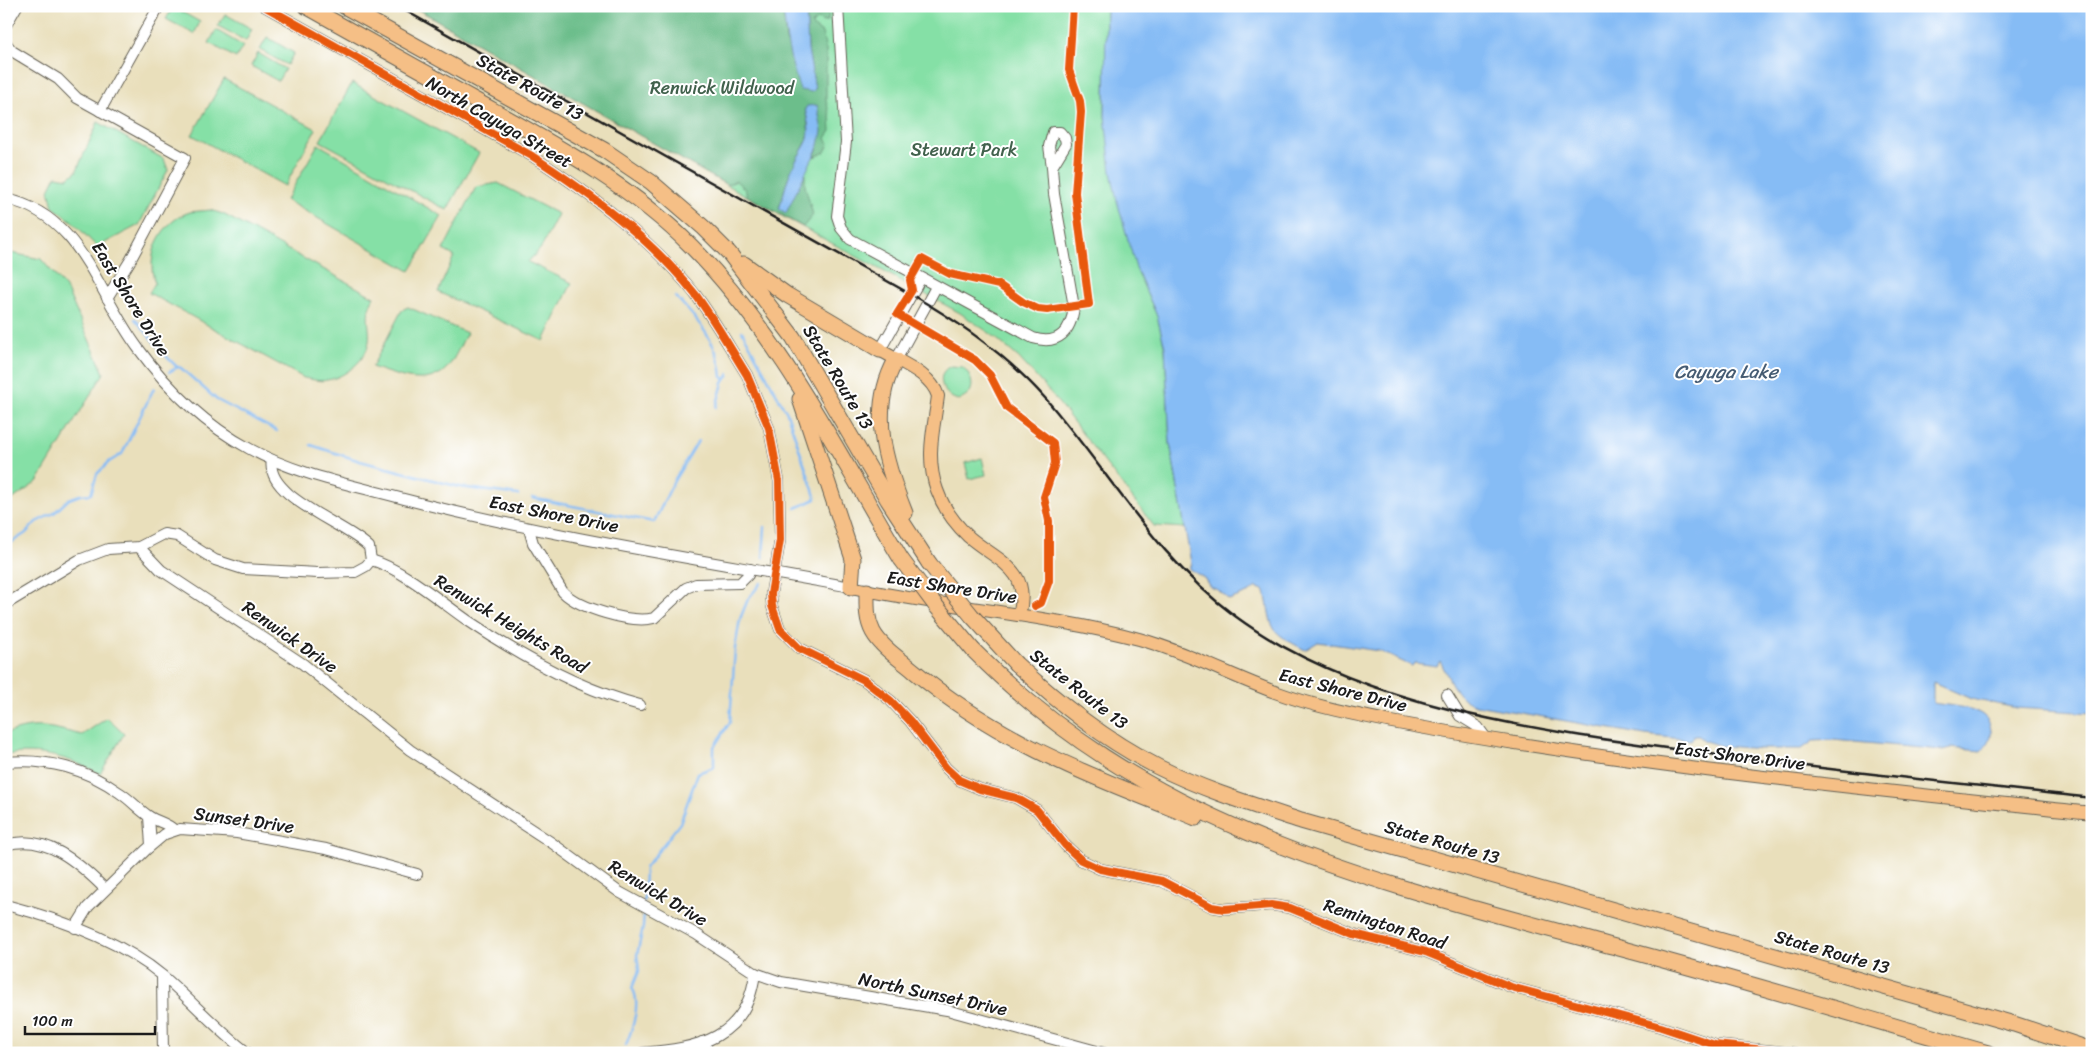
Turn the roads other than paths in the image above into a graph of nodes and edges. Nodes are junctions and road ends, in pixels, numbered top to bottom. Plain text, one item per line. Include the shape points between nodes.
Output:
1 (17, 6) edge
2 (159, 6) edge
3 (264, 6) edge
4 (306, 6) edge
5 (344, 6) edge
6 (838, 6) edge
7 (6, 25) edge
8 (6, 43) edge
9 (100, 112) junction
10 (1052, 166) dead end
11 (6, 199) edge
12 (728, 253) junction
13 (921, 278) junction
14 (936, 287) junction
15 (107, 298) junction
16 (880, 350) junction
17 (896, 360) junction
18 (789, 370) junction
19 (272, 460) junction
20 (529, 529) junction
21 (918, 544) junction
22 (139, 547) junction
23 (371, 560) junction
24 (750, 569) junction
25 (774, 573) junction
26 (851, 587) junction
27 (868, 591) junction
28 (6, 604) edge
29 (1019, 615) junction
30 (1447, 695) dead end
31 (640, 705) dead end
32 (1486, 738) junction
33 (6, 762) edge
34 (2092, 813) edge
35 (149, 817) junction
36 (174, 830) junction
37 (1262, 840) junction
38 (6, 845) edge
39 (151, 845) junction
40 (417, 874) dead end
41 (105, 889) junction
42 (6, 905) edge
43 (75, 928) junction
44 (755, 973) junction
45 (162, 976) junction
46 (702, 1042) junction
47 (2092, 1050) edge
48 (163, 1053) edge
49 (248, 1053) edge
50 (642, 1053) edge
51 (710, 1053) edge
52 (1104, 1053) edge
53 (1795, 1053) edge
54 (1988, 1053) edge

1 - 7 street
2 - 9 street
3 - 25 street, North Cayuga Street via 571,181 633,231 695,295 747,374 769,428 779,481 778,562
4 - 18 highway via 543,138 626,191 675,230 710,266
5 - 12 highway, State Route 13 via 619,159 675,203
6 - 13 street via 846,142 838,224 850,239
8 - 9 street via 12,51 58,79 77,98
9 - 15 street via 185,158
10 - 14 street via 1074,306 1072,320 1060,336 1048,341 1032,338
11 - 15 street, East Shore Drive via 40,212 62,228 83,255
12 - 16 highway via 787,295
12 - 21 highway, State Route 13 via 793,337 888,500
13 - 14 street
13 - 16 street
14 - 17 street
15 - 19 street, East Shore Drive via 136,346 181,398 231,438
16 - 17 main road
17 - 21 highway via 884,390 881,437 892,481
17 - 29 main road via 932,383 938,396 930,454 936,490 962,530 1001,560 1017,577 1022,592
18 - 26 highway via 853,559
18 - 37 highway, bridge via 901,559 973,650 1015,692 1105,759
19 - 20 street, East Shore Drive via 352,485
19 - 23 street via 270,468 277,483 305,506 364,542 371,552
20 - 24 street, East Shore Drive
20 - 24 street via 533,543 570,598 585,606 635,619 654,618 686,588 696,584 740,583 746,579
21 - 47 highway, State Route 13, bridge via 929,563 972,616 1016,664 1071,712 1123,748 1167,771 1235,799 1302,821 2014,1024
22 - 23 street via 158,536 171,534 215,560 243,569 355,572
22 - 28 street via 108,549 79,560
22 - 44 street, Renwick Drive via 161,570 303,664 410,750 632,900 696,934
23 - 31 street, Renwick Heights Road via 392,569 475,625 560,675 601,694
24 - 25 street, East Shore Drive
25 - 26 street, East Shore Drive
25 - 53 street, Remington Road via 772,606 786,638 878,690 910,721 952,774 968,785 1026,802 1046,819 1072,853 1089,864 1162,881 1212,907 1272,905 1290,908 1354,934 1426,952 1529,993 1661,1027 1715,1045
26 - 27 main road, East Shore Drive
27 - 29 main road, East Shore Drive
27 - 37 highway via 869,622 879,640 931,685 987,724 1058,762 1220,828
29 - 32 main road, East Shore Drive via 1156,644 1309,703
30 - 32 street via 1460,716 1478,727
32 - 34 main road, East Shore Drive via 1684,768
33 - 35 street via 47,762 84,773 119,792
35 - 36 street
35 - 39 street
36 - 39 street, Sunset Drive
36 - 40 street, Sunset Drive via 208,829 282,841 342,852
37 - 54 highway via 1405,889
38 - 41 street via 24,842 59,851 73,859
39 - 41 street, Sunset Drive
41 - 43 street, Sunset Drive via 84,912
42 - 43 street
43 - 45 street via 114,944
44 - 46 street via 742,1016 731,1027
44 - 52 street, North Sunset Drive via 781,982 947,1010
45 - 48 street
45 - 49 street
46 - 50 street
46 - 51 street

